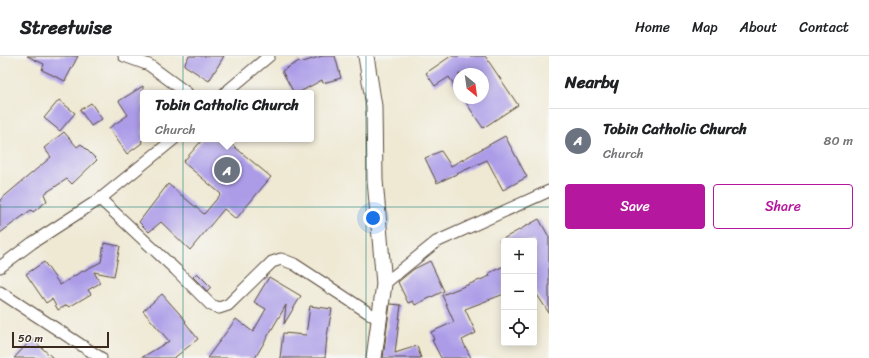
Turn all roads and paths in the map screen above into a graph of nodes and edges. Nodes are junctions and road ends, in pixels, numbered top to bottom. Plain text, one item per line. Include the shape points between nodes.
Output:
1 (124, 56) edge
2 (268, 56) edge
3 (366, 56) edge
4 (183, 90) edge
5 (228, 90) edge
6 (170, 142) edge
7 (549, 191) edge
8 (100, 199) junction
9 (0, 266) edge
10 (384, 284) junction
11 (0, 292) edge
12 (378, 319) junction
13 (101, 358) edge
14 (374, 358) edge

1 - 4 street via 149,65
2 - 5 street
3 - 10 main road via 374,106 375,180
6 - 8 street
7 - 10 street via 436,242
8 - 9 street
8 - 12 street via 211,305 219,308 228,305 264,268 281,259 294,264
10 - 12 main road
11 - 13 street
12 - 14 main road

